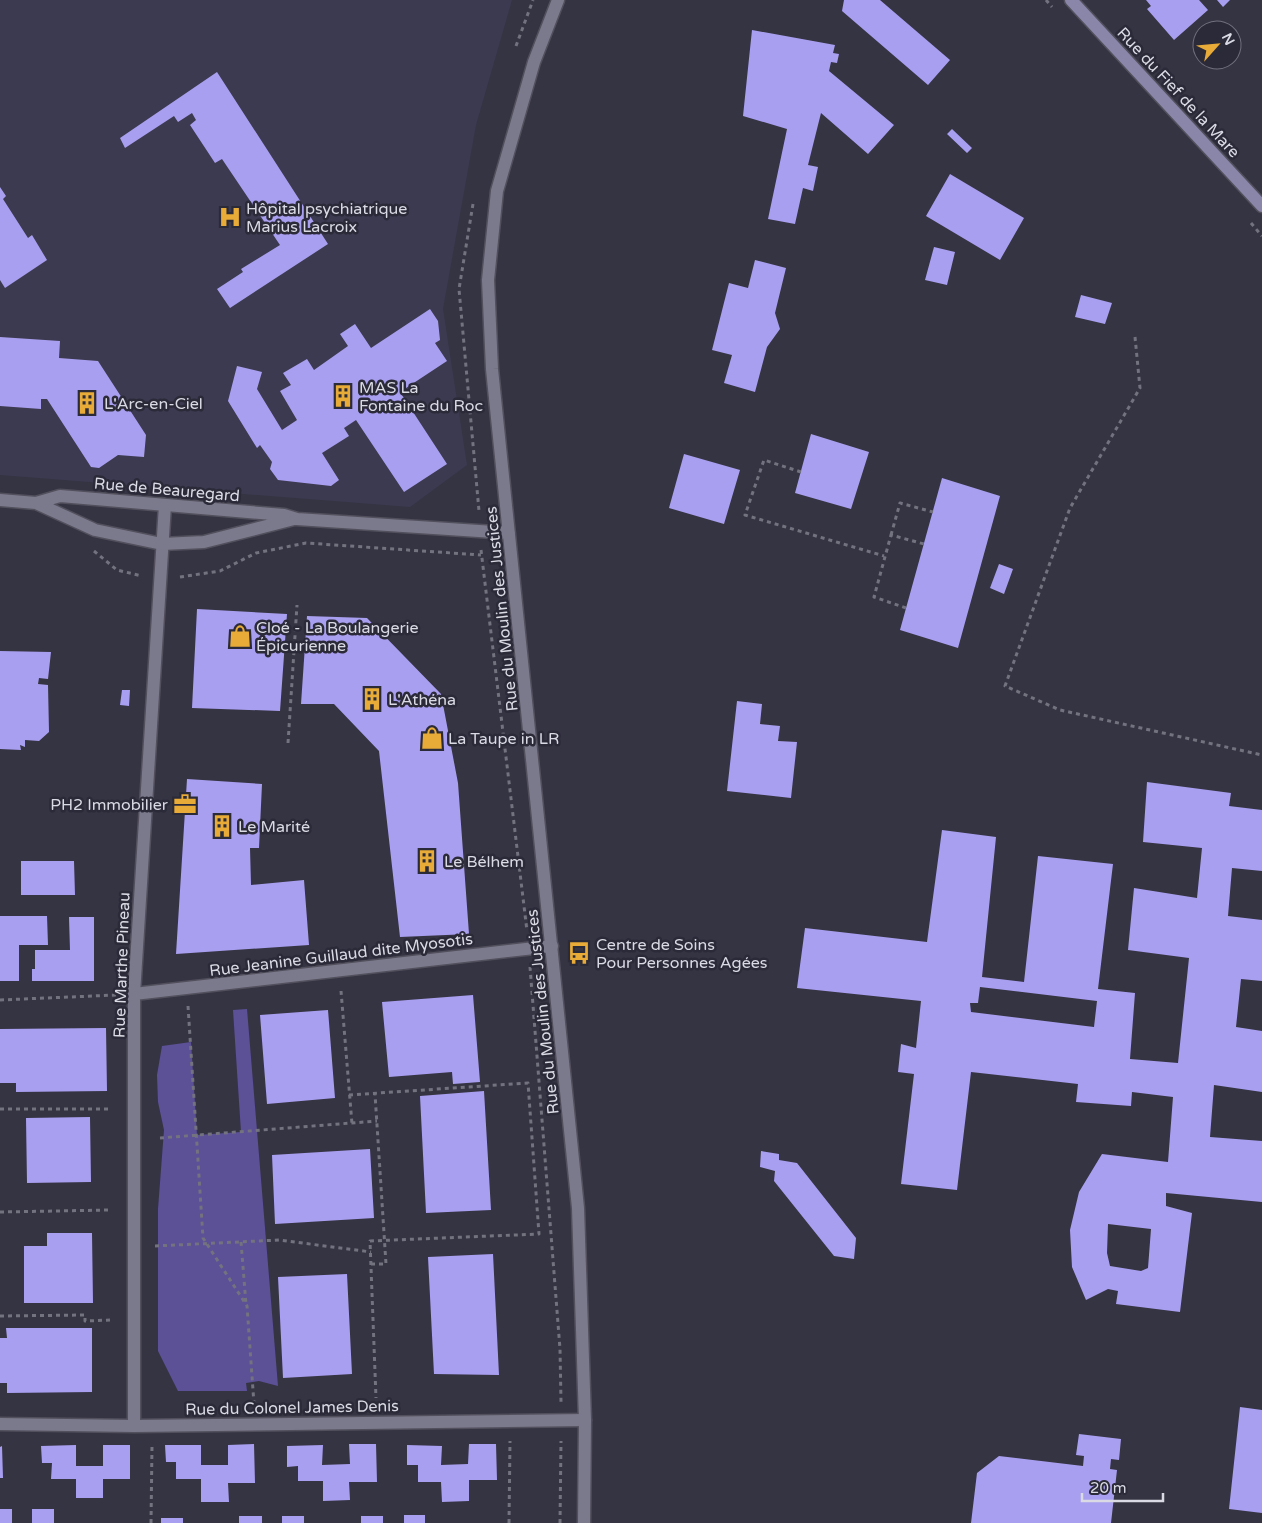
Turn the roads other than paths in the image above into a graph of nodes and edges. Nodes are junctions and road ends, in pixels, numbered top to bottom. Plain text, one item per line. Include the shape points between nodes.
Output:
1 (558, 0) edge
2 (1071, 0) edge
3 (1262, 206) edge
4 (0, 500) edge
5 (36, 503) junction
6 (164, 505) junction
7 (297, 519) junction
8 (509, 533) junction
9 (162, 544) junction
10 (552, 946) junction
11 (134, 994) junction
12 (584, 1420) junction
13 (0, 1424) edge
14 (134, 1426) junction
15 (584, 1523) edge

1 - 8 street, Rue du Moulin des Justices via 534,62 497,191 488,280 492,369
2 - 3 main road, Rue du Fief de la Mare
4 - 5 street, Rue de Beauregard
5 - 6 street, Rue de Beauregard via 60,496
5 - 9 street, Rue de Beauregard via 95,530
6 - 7 street, Rue de Beauregard via 284,515
6 - 9 street, Rue Marthe Pineau
7 - 8 street, Rue de Beauregard
7 - 9 street, Rue de Beauregard via 204,542
8 - 10 street, Rue du Moulin des Justices
9 - 11 street, Rue Marthe Pineau
10 - 11 street, Rue Jeanine Guillaud dite Myosotis
10 - 12 street, Rue du Moulin des Justices via 578,1208
11 - 14 street, Rue Marthe Pineau
12 - 14 street, Rue du Colonel James Denis
12 - 15 street, Rue du Moulin des Justices
13 - 14 street, Rue du Colonel James Denis

